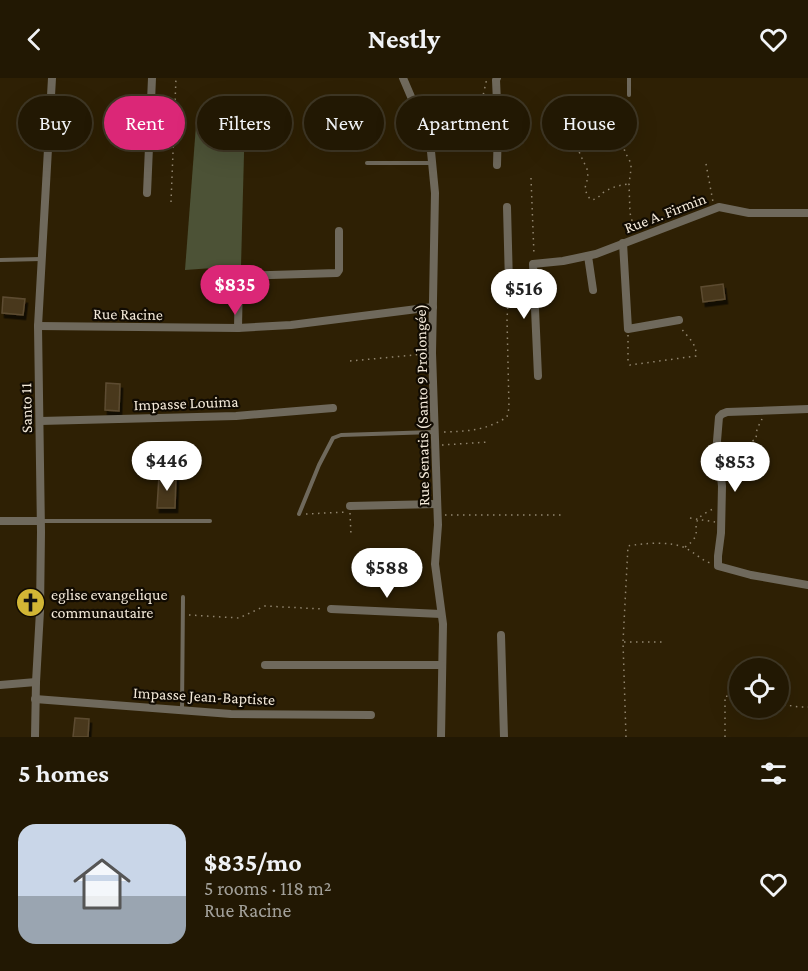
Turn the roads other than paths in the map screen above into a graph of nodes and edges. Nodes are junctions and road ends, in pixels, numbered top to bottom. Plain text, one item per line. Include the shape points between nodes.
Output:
1 (52, 78) edge
2 (152, 78) edge
3 (402, 78) edge
4 (497, 78) edge
5 (629, 78) edge
6 (629, 95) road end
7 (367, 163) dead end
8 (433, 164) junction
9 (497, 165) dead end
10 (147, 193) dead end
11 (507, 207) dead end
12 (808, 213) edge
13 (339, 231) dead end
14 (623, 243) junction
15 (588, 256) junction
16 (42, 259) junction
17 (0, 260) edge
18 (509, 284) road end
19 (593, 290) dead end
20 (433, 307) junction
21 (679, 320) road end
22 (38, 326) junction
23 (238, 328) junction
24 (538, 376) dead end
25 (333, 408) dead end
26 (808, 409) edge
27 (40, 421) junction
28 (435, 432) junction
29 (437, 504) junction
30 (350, 506) dead end
31 (298, 514) road end
32 (0, 521) edge
33 (40, 521) junction
34 (210, 521) dead end
35 (808, 585) edge
36 (183, 597) dead end
37 (331, 609) road end
38 (441, 614) junction
39 (501, 635) dead end
40 (266, 665) dead end
41 (442, 665) junction
42 (36, 682) junction
43 (0, 685) edge
44 (35, 699) junction
45 (182, 710) junction
46 (371, 715) dead end
47 (35, 737) edge
48 (441, 737) edge
49 (504, 737) edge

1 - 16 street, Santo 11
2 - 10 street
3 - 8 street, Rue Senatis (Santo 9 Prolongée) via 430,141
4 - 9 street
5 - 6 lane
7 - 8 lane
8 - 20 street, Rue Senatis (Santo 9 Prolongée)
11 - 18 street
12 - 14 street, Rue A. Firmin via 749,213 719,207
13 - 23 street via 337,273 239,276
14 - 15 street, Rue A. Firmin
14 - 21 street via 628,328
15 - 19 street
15 - 24 street, Rue A. Firmin via 534,264
16 - 17 lane
16 - 22 street, Santo 11
20 - 23 street, Rue Racine
20 - 28 street, Rue Senatis (Santo 9 Prolongée)
22 - 23 street, Rue Racine
22 - 27 street, Santo 11
25 - 27 street, Impasse Louima via 236,416
26 - 35 street via 727,412 719,417 717,441 722,504 718,566
27 - 33 street, Santo 11
28 - 29 street, Rue Senatis (Santo 9 Prolongée)
28 - 31 lane via 333,438
29 - 30 street
29 - 38 street, Rue Senatis (Santo 9 Prolongée) via 435,564
32 - 33 street
33 - 34 lane
33 - 42 street, Santo 11
36 - 45 lane
37 - 38 street
38 - 41 street, Rue Senatis (Santo 9 Prolongée)
39 - 49 street
40 - 41 street
41 - 48 street, Rue Senatis (Santo 9 Prolongée)
42 - 43 street
42 - 44 street, Santo 11
44 - 45 street, Impasse Jean-Baptiste
44 - 47 street, Santo 11
45 - 46 street, Impasse Jean-Baptiste

